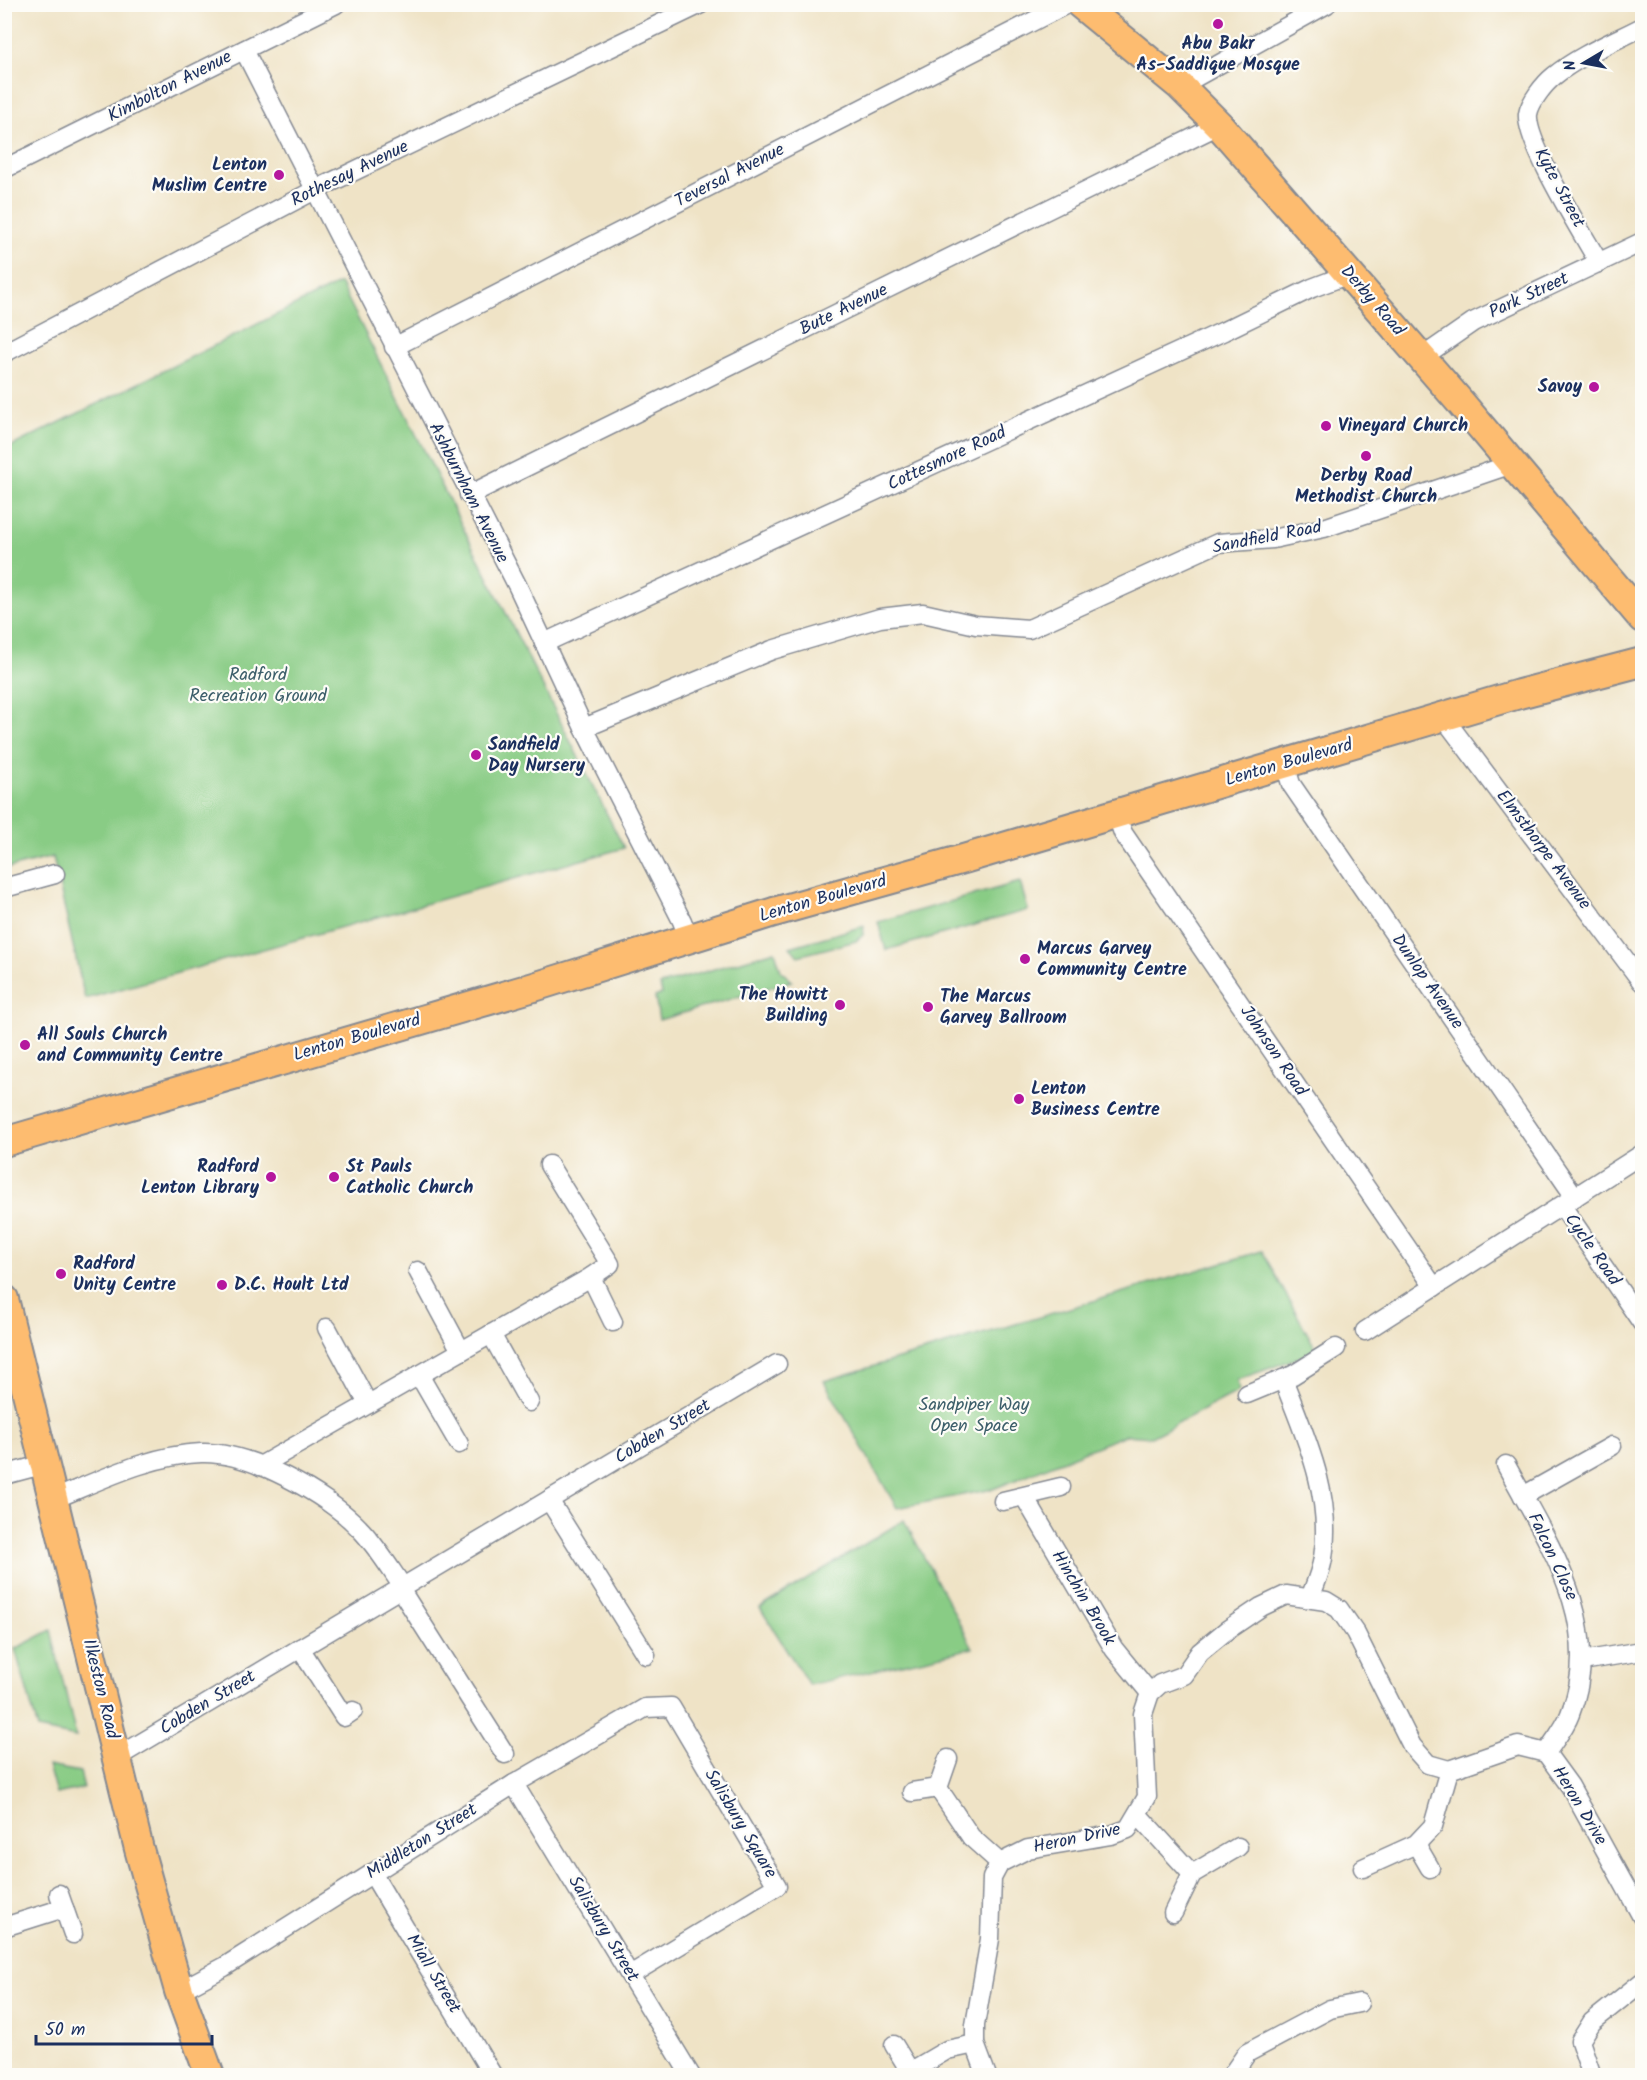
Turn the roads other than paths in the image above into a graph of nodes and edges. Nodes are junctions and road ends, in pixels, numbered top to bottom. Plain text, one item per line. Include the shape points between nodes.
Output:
1 (336, 4) edge
2 (701, 4) edge
3 (1067, 4) edge
4 (1080, 4) edge
5 (1328, 4) edge
6 (1642, 27) edge
7 (244, 50) junction
8 (1180, 86) junction
9 (1219, 125) junction
10 (4, 169) edge
11 (315, 190) junction
12 (1642, 242) edge
13 (1599, 263) junction
14 (1349, 274) junction
15 (394, 347) junction
16 (4, 353) edge
17 (1420, 358) junction
18 (1512, 464) junction
19 (469, 495) junction
20 (1642, 618) edge
21 (544, 643) junction
22 (1642, 662) edge
23 (1444, 718) junction
24 (584, 728) junction
25 (1285, 764) junction
26 (1116, 813) junction
27 (55, 874) dead end
28 (4, 888) edge
29 (688, 937) junction
30 (1642, 982) edge
31 (4, 1142) edge
32 (1642, 1154) edge
33 (549, 1165) dead end
34 (1569, 1202) junction
35 (418, 1272) dead end
36 (591, 1277) junction
37 (1434, 1287) junction
38 (4, 1299) edge
39 (613, 1322) dead end
40 (1642, 1323) edge
41 (327, 1328) dead end
42 (1365, 1331) dead end
43 (8, 1333) edge
44 (491, 1334) junction
45 (1336, 1348) dead end
46 (461, 1351) junction
47 (777, 1364) dead end
48 (419, 1375) junction
49 (1283, 1379) junction
50 (1247, 1394) dead end
51 (529, 1402) dead end
52 (368, 1404) junction
53 (459, 1444) dead end
54 (1612, 1446) dead end
55 (45, 1464) junction
56 (1506, 1465) dead end
57 (260, 1466) junction
58 (4, 1475) edge
59 (1061, 1487) dead end
60 (1523, 1497) junction
61 (1024, 1498) junction
62 (54, 1499) junction
63 (549, 1500) junction
64 (1003, 1501) dead end
65 (401, 1588) junction
66 (1310, 1598) junction
67 (300, 1648) junction
68 (1642, 1651) edge
69 (646, 1655) dead end
70 (1582, 1661) junction
71 (1149, 1693) junction
72 (670, 1707) joint
73 (348, 1714) dead end
74 (1546, 1753) junction
75 (505, 1754) dead end
76 (116, 1758) junction
77 (948, 1759) dead end
78 (1449, 1770) junction
79 (514, 1784) junction
80 (938, 1788) junction
81 (912, 1792) dead end
82 (1138, 1815) junction
83 (1416, 1844) junction
84 (1238, 1847) dead end
85 (1000, 1863) junction
86 (1363, 1868) dead end
87 (1430, 1869) dead end
88 (372, 1874) junction
89 (1192, 1874) junction
90 (1173, 1913) dead end
91 (1642, 1917) edge
92 (4, 1927) edge
93 (73, 1934) dead end
94 (630, 1975) junction
95 (1642, 1982) edge
96 (180, 1991) junction
97 (1359, 2003) dead end
98 (975, 2044) junction
99 (894, 2045) dead end
100 (906, 2073) edge
101 (210, 2076) edge
102 (493, 2076) edge
103 (691, 2076) edge
104 (987, 2076) edge
105 (1231, 2076) edge
106 (1592, 2076) edge

1 - 7 street, Kimbolton Avenue
2 - 11 street, Rothesay Avenue
3 - 15 street, Teversal Avenue
4 - 8 main road, Derby Road
5 - 8 street
6 - 13 street, Kyte Street via 1551,77 1530,106 1528,117 1534,144
7 - 10 street, Kimbolton Avenue
7 - 11 street, Ashburnham Avenue
8 - 9 main road, Derby Road
9 - 14 main road, Derby Road
9 - 19 street, Bute Avenue
11 - 15 street, Ashburnham Avenue
11 - 16 street, Rothesay Avenue
12 - 13 street, Park Street
13 - 17 street, Park Street via 1473,322
14 - 17 main road, Derby Road
14 - 21 street, Cottesmore Road
15 - 19 street, Ashburnham Avenue
17 - 18 main road, Derby Road
18 - 20 main road, Derby Road
18 - 24 street, Sandfield Road via 1324,528 1218,543 1029,629 976,625 922,613 880,618 772,650
19 - 21 street, Ashburnham Avenue
21 - 24 street, Ashburnham Avenue
22 - 23 main road, Lenton Boulevard
23 - 25 main road, Lenton Boulevard
23 - 30 street, Elmsthorpe Avenue
24 - 29 street, Ashburnham Avenue
25 - 26 main road, Lenton Boulevard
25 - 34 street, Dunlop Avenue via 1291,784
26 - 29 main road, Lenton Boulevard
26 - 37 street, Johnson Road via 1123,833
27 - 28 street
29 - 31 main road, Lenton Boulevard via 534,987
32 - 34 street
33 - 36 street via 610,1264
34 - 37 street
34 - 40 street, Cycle Road
35 - 46 street
36 - 39 street
36 - 44 street
37 - 42 street
38 - 43 main road, Ilkeston Road
41 - 52 street
43 - 55 main road, Ilkeston Road
44 - 46 street
44 - 51 street
45 - 49 street
46 - 48 street
47 - 63 street, Cobden Street
48 - 52 street
48 - 53 street
49 - 50 street
49 - 66 street via 1307,1440 1325,1512 1323,1561
52 - 57 street
54 - 60 street, Falcon Close
55 - 58 street
55 - 62 main road, Ilkeston Road
56 - 60 street, Falcon Close
57 - 62 street via 231,1456 177,1456 140,1465
57 - 65 street via 314,1492 359,1527
59 - 61 street
60 - 70 street, Falcon Close via 1561,1568 1575,1604
61 - 64 street
61 - 71 street, Hinchin Brook via 1108,1640
62 - 76 main road, Ilkeston Road
63 - 65 street, Cobden Street
63 - 69 street
65 - 67 street, Cobden Street
65 - 75 street
66 - 71 street via 1286,1595 1261,1607 1200,1652 1184,1675
66 - 78 street via 1339,1609 1355,1632 1412,1746 1428,1764
67 - 73 street
67 - 76 street, Cobden Street
68 - 70 street
70 - 74 street, Falcon Close via 1578,1692 1569,1717
71 - 82 street, Heron Drive via 1143,1713 1147,1797
72 - 79 street, Middleton Street via 645,1708
72 - 94 street, Salisbury Square via 777,1886
74 - 78 street, Heron Drive via 1518,1746
74 - 91 street, Heron Drive via 1570,1786
76 - 96 main road, Ilkeston Road
77 - 80 street
78 - 83 street via 1433,1826
79 - 88 street, Middleton Street
79 - 94 street, Salisbury Street
80 - 81 street
80 - 85 street via 971,1837
82 - 85 street, Heron Drive via 1128,1829 1111,1835 1028,1849
82 - 89 street
83 - 86 street
83 - 87 street
84 - 89 street
85 - 98 street via 992,1878 990,1939
88 - 96 street, Middleton Street
88 - 102 street, Miall Street
89 - 90 street
92 - 93 street via 62,1901
94 - 103 street, Salisbury Street
95 - 106 street via 1592,2022 1580,2041
96 - 101 main road, Ilkeston Road
97 - 105 street via 1330,2009 1247,2053
98 - 100 street via 947,2050
98 - 104 street
99 - 100 street

